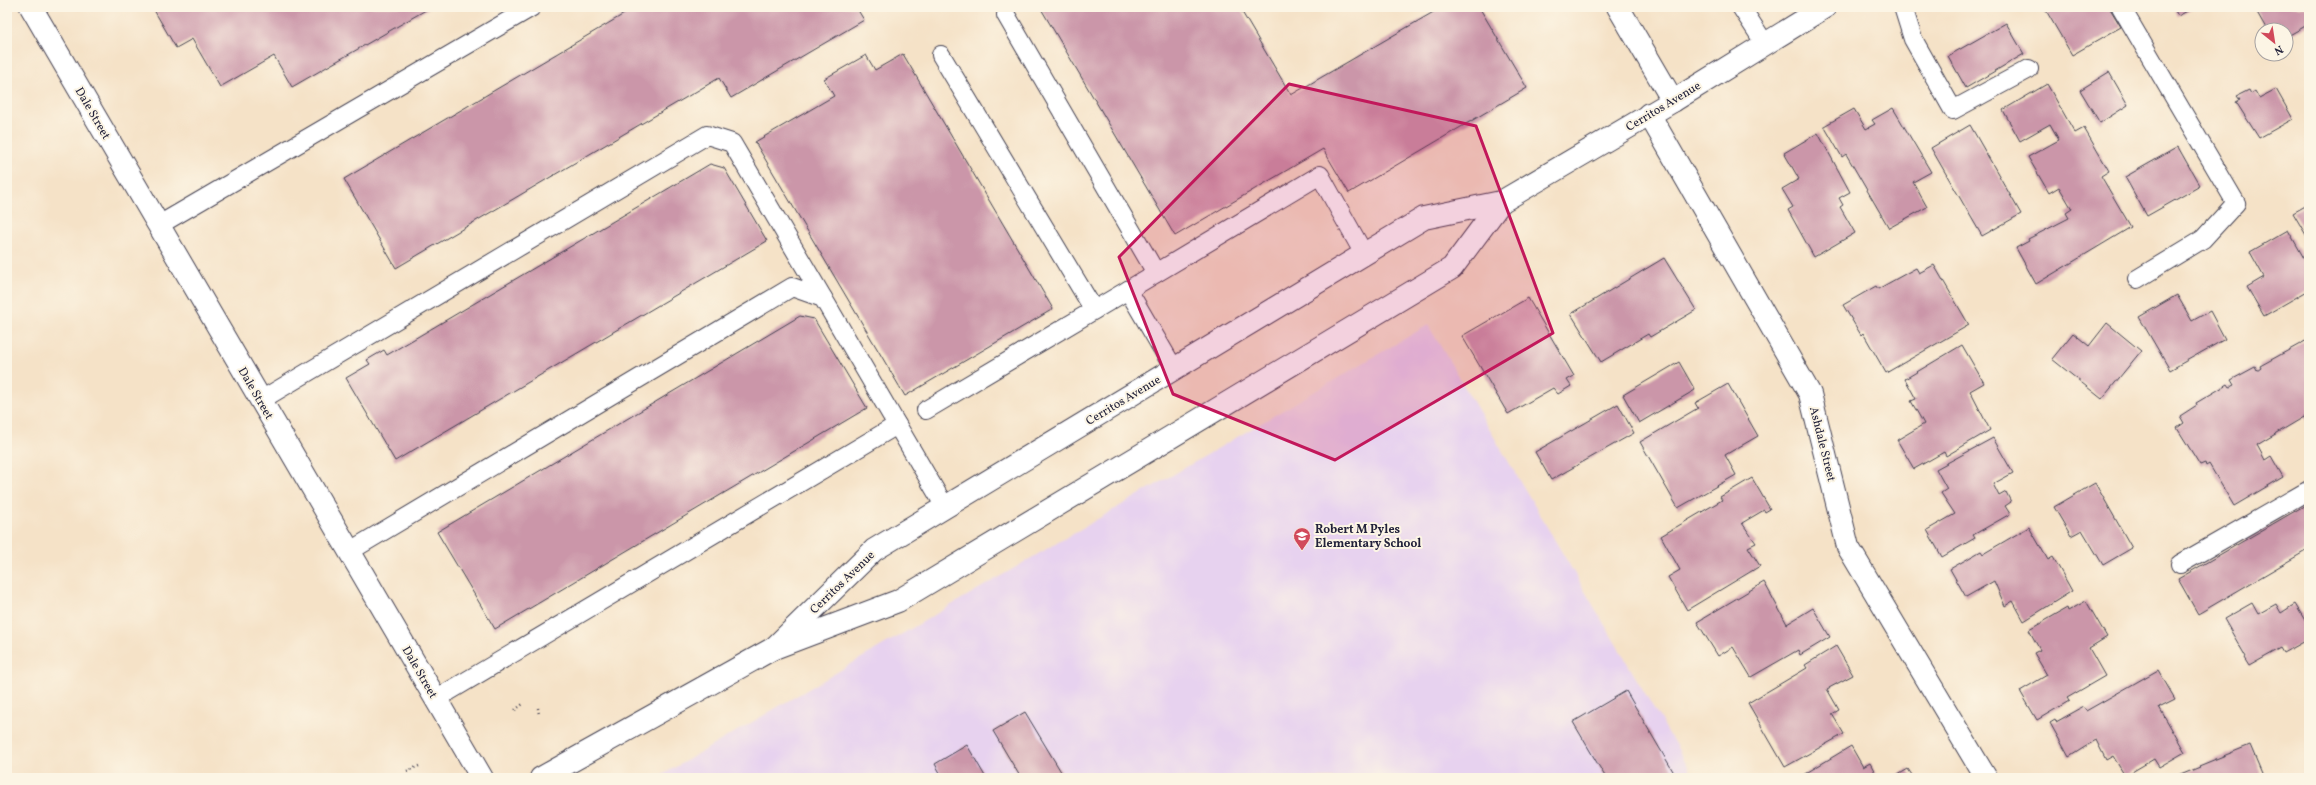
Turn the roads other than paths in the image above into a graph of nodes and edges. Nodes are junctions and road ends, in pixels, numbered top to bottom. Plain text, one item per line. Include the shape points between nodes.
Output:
1 (30, 7) edge
2 (532, 7) edge
3 (1618, 7) edge
4 (1741, 7) edge
5 (1826, 7) edge
6 (1903, 7) edge
7 (2121, 7) edge
8 (1006, 15) dead end
9 (1765, 44) junction
10 (941, 55) dead end
11 (2029, 68) dead end
12 (1673, 101) junction
13 (1649, 114) junction
14 (1501, 202) junction
15 (159, 225) junction
16 (1364, 254) junction
17 (1156, 273) junction
18 (2137, 279) dead end
19 (1128, 290) junction
20 (823, 298) junction
21 (1094, 310) junction
22 (1174, 369) junction
23 (261, 400) junction
24 (926, 410) dead end
25 (897, 425) junction
26 (2309, 490) edge
27 (945, 507) junction
28 (350, 551) junction
29 (2180, 564) dead end
30 (774, 648) junction
31 (436, 699) junction
32 (482, 778) edge
33 (541, 778) edge
34 (1986, 778) edge

1 - 15 street, Dale Street
2 - 15 lane
3 - 12 street
4 - 9 lane
5 - 9 street, Cerritos Avenue
6 - 11 lane via 1913,39 1954,110
7 - 18 lane via 2236,203 2203,239
8 - 17 lane
9 - 12 street, Cerritos Avenue
10 - 21 lane
12 - 13 street, Cerritos Avenue
13 - 14 street, Cerritos Avenue
13 - 34 street, Ashdale Street via 1810,394 1848,547
14 - 16 street, Cerritos Avenue via 1424,218
14 - 30 street, Cerritos Avenue via 1452,268 898,601
15 - 23 street, Dale Street
16 - 17 lane via 1320,175
16 - 22 street, Cerritos Avenue
17 - 19 lane
19 - 21 lane
19 - 22 lane
20 - 23 lane via 732,143 707,135
20 - 25 lane
20 - 28 lane via 792,286
21 - 24 lane
22 - 27 street, Cerritos Avenue
23 - 28 street, Dale Street
25 - 27 lane
25 - 31 lane
26 - 29 lane
27 - 30 street, Cerritos Avenue via 874,550
28 - 31 street, Dale Street
30 - 33 street, Cerritos Avenue
31 - 32 street, Dale Street

